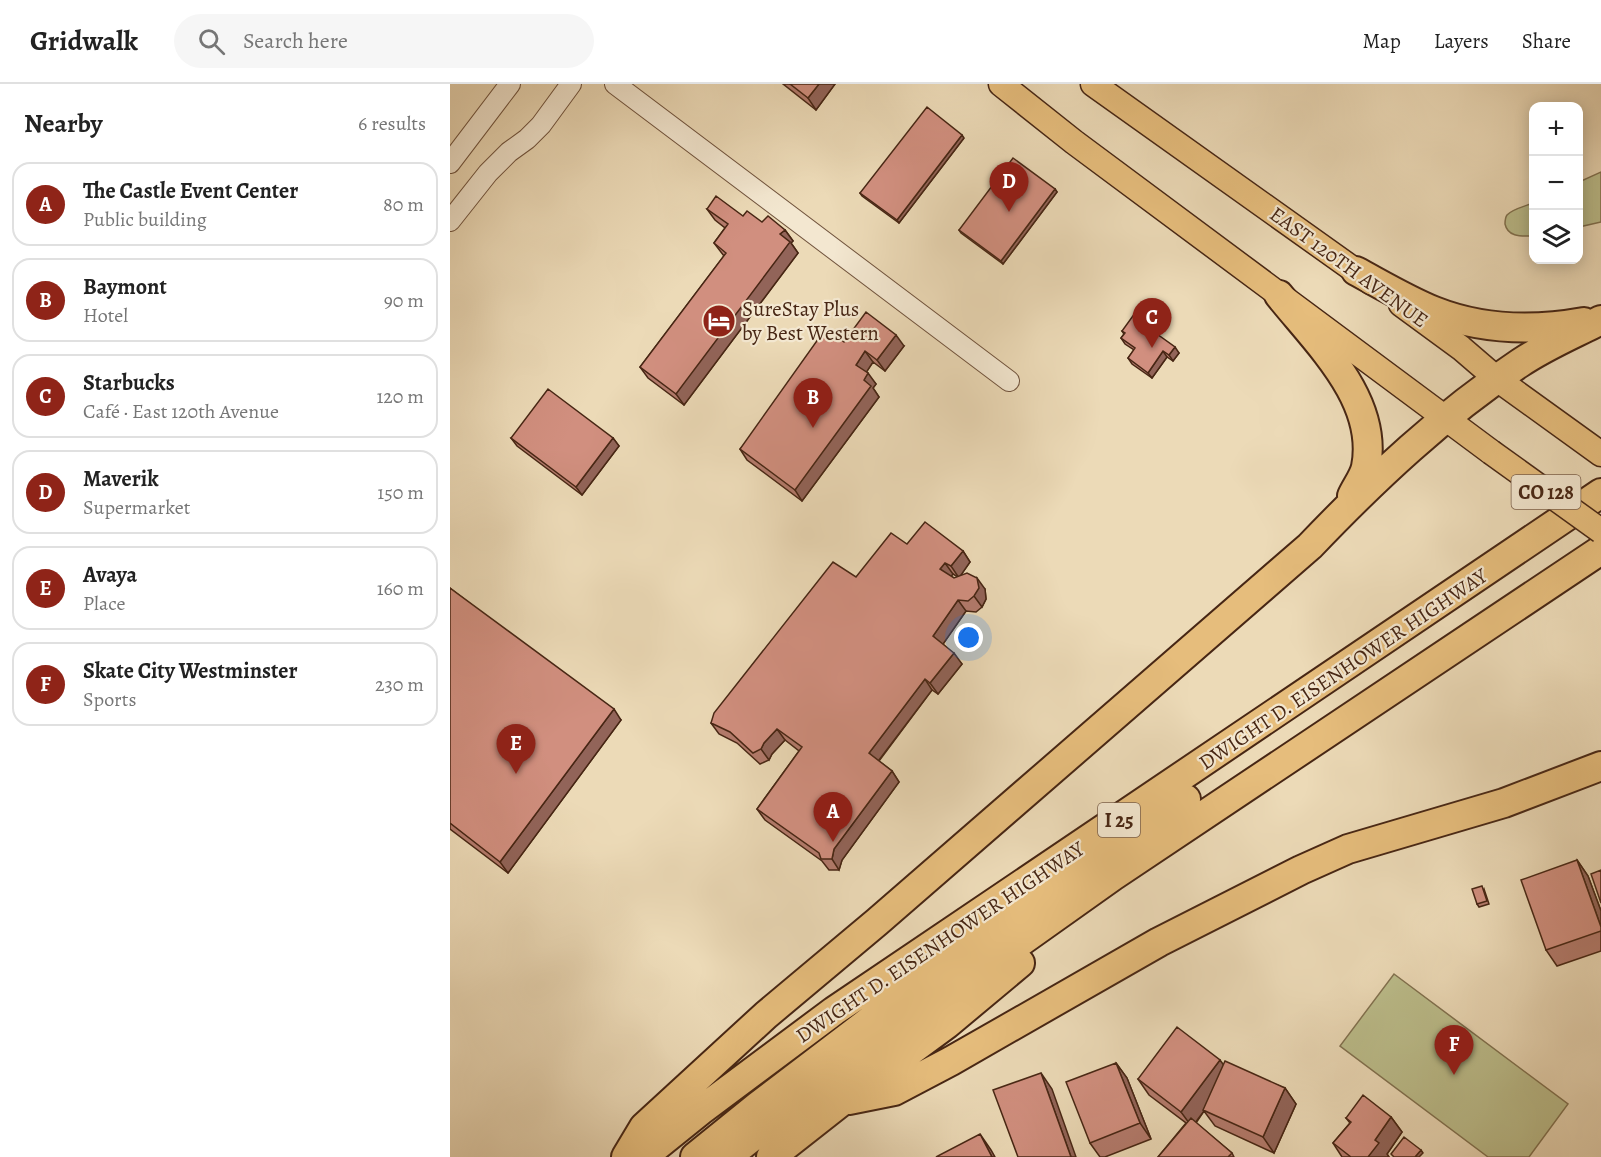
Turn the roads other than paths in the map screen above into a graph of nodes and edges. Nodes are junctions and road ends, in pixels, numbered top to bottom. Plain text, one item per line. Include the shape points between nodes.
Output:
1 (510, 84) edge
2 (571, 84) edge
3 (615, 84) edge
4 (1001, 84) edge
5 (1093, 84) edge
6 (450, 163) edge
7 (450, 221) edge
8 (1356, 271) junction
9 (1279, 295) junction
10 (1601, 319) edge
11 (1497, 379) junction
12 (1010, 381) dead end
13 (1444, 418) junction
14 (1601, 454) edge
15 (1601, 493) edge
16 (1346, 508) junction
17 (1601, 510) edge
18 (1601, 531) edge
19 (1601, 550) edge
20 (1601, 569) edge
21 (1601, 766) edge
22 (841, 1102) junction
23 (627, 1157) edge
24 (644, 1157) edge
25 (695, 1157) edge
26 (727, 1157) edge
27 (771, 1157) edge

1 - 6 street
2 - 7 street via 541,125 495,166
3 - 12 street
4 - 9 main road
5 - 8 main road, EAST 120TH AVENUE
8 - 10 highway via 1434,311 1475,323 1533,327
8 - 11 main road, EAST 120TH AVENUE
9 - 13 main road
9 - 16 highway via 1341,374 1362,411 1365,470
10 - 11 highway via 1522,361
11 - 13 highway
11 - 14 main road, EAST 120TH AVENUE / CO 128
13 - 16 highway
13 - 18 main road, CO 128, bridge
15 - 24 highway, DWIGHT D. EISENHOWER HIGHWAY / I 25 via 834,1011
16 - 23 highway via 1310,546 766,1015 645,1127
17 - 25 highway via 914,987
19 - 26 highway via 1113,876 805,1095
20 - 22 highway via 1054,935 946,1024
21 - 22 highway via 1504,803 1348,849 1160,942 894,1091
22 - 27 highway

